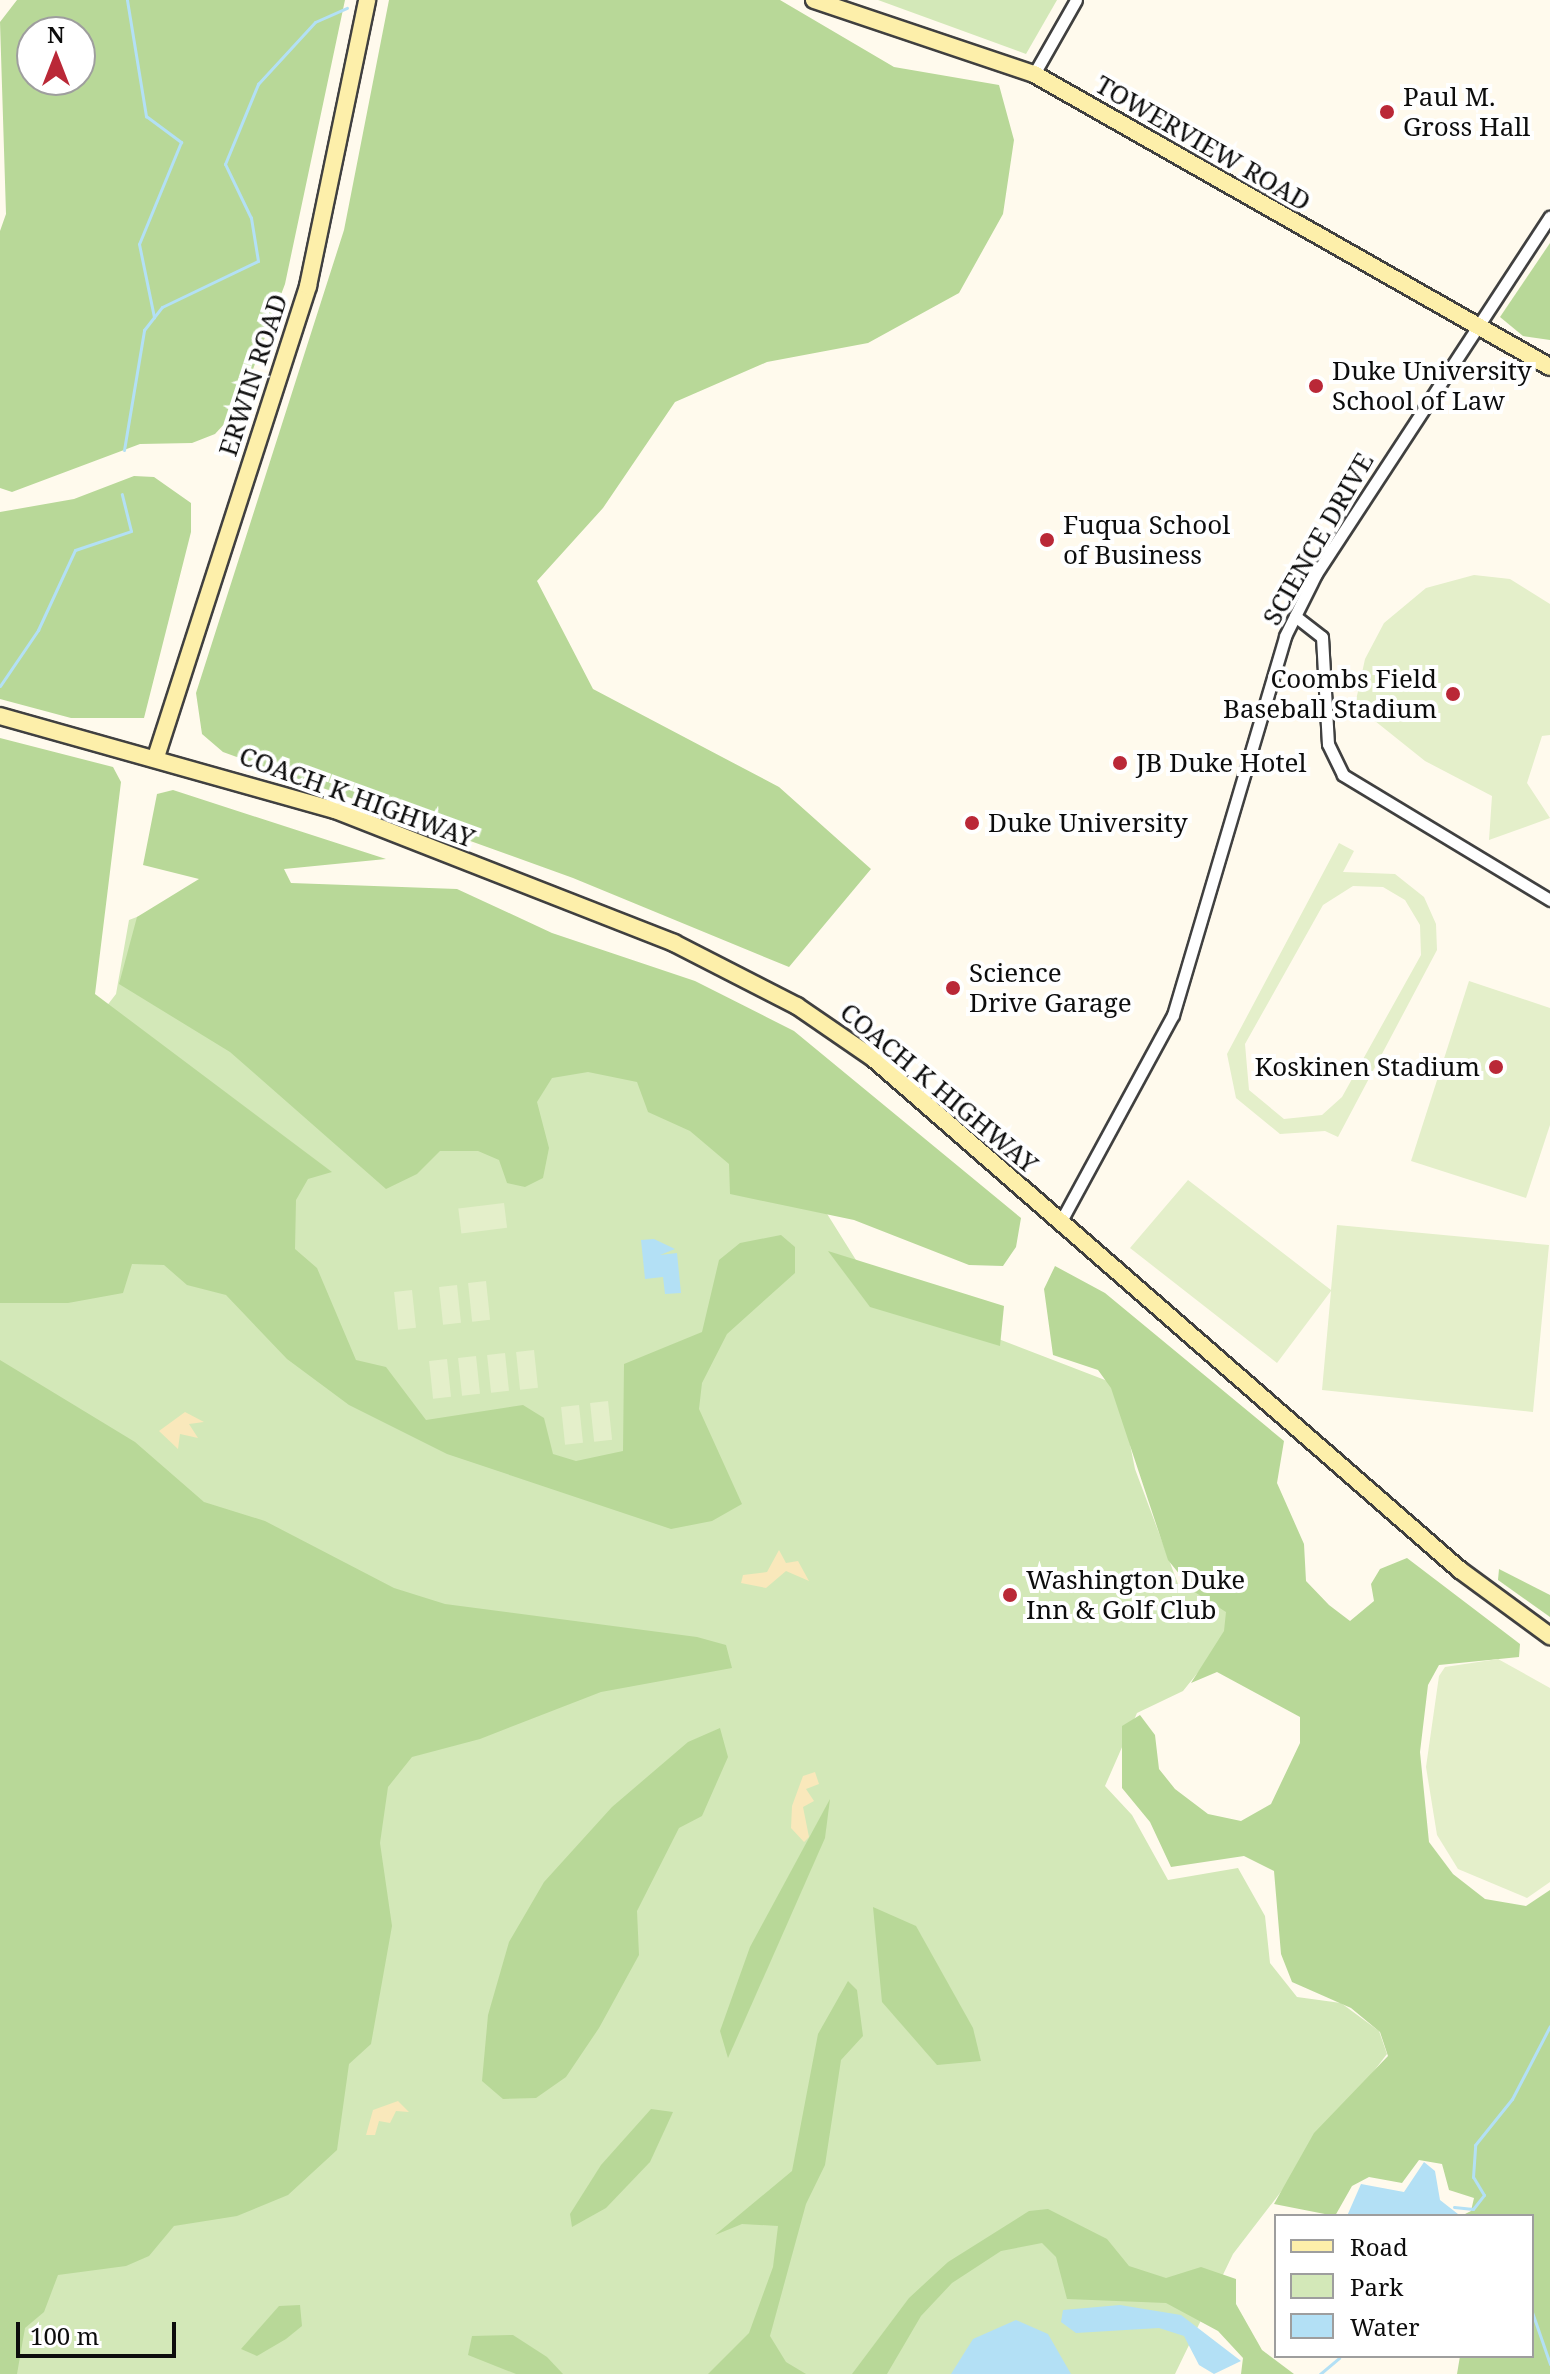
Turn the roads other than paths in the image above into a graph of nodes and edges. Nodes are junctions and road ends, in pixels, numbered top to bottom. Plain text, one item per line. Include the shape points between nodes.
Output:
1 (367, 0) edge
2 (814, 0) edge
3 (1076, 0) edge
4 (1034, 74) junction
5 (1550, 217) edge
6 (1475, 329) junction
7 (1550, 367) edge
8 (1295, 616) junction
9 (0, 716) edge
10 (156, 757) junction
11 (1550, 900) edge
12 (1061, 1221) junction
13 (1550, 1636) edge

1 - 10 main road, ERWIN ROAD via 308,286
2 - 4 main road, TOWERVIEW ROAD
3 - 4 street
4 - 6 main road, TOWERVIEW ROAD
5 - 6 street, SCIENCE DRIVE
6 - 7 main road, TOWERVIEW ROAD
6 - 8 street, SCIENCE DRIVE
8 - 11 street via 1322,637 1328,744 1343,775
8 - 12 street, SCIENCE DRIVE via 1273,664 1173,1015
9 - 10 main road, COACH K HIGHWAY
10 - 12 main road, COACH K HIGHWAY via 335,810 726,966 874,1059
12 - 13 main road, COACH K HIGHWAY via 1460,1570

